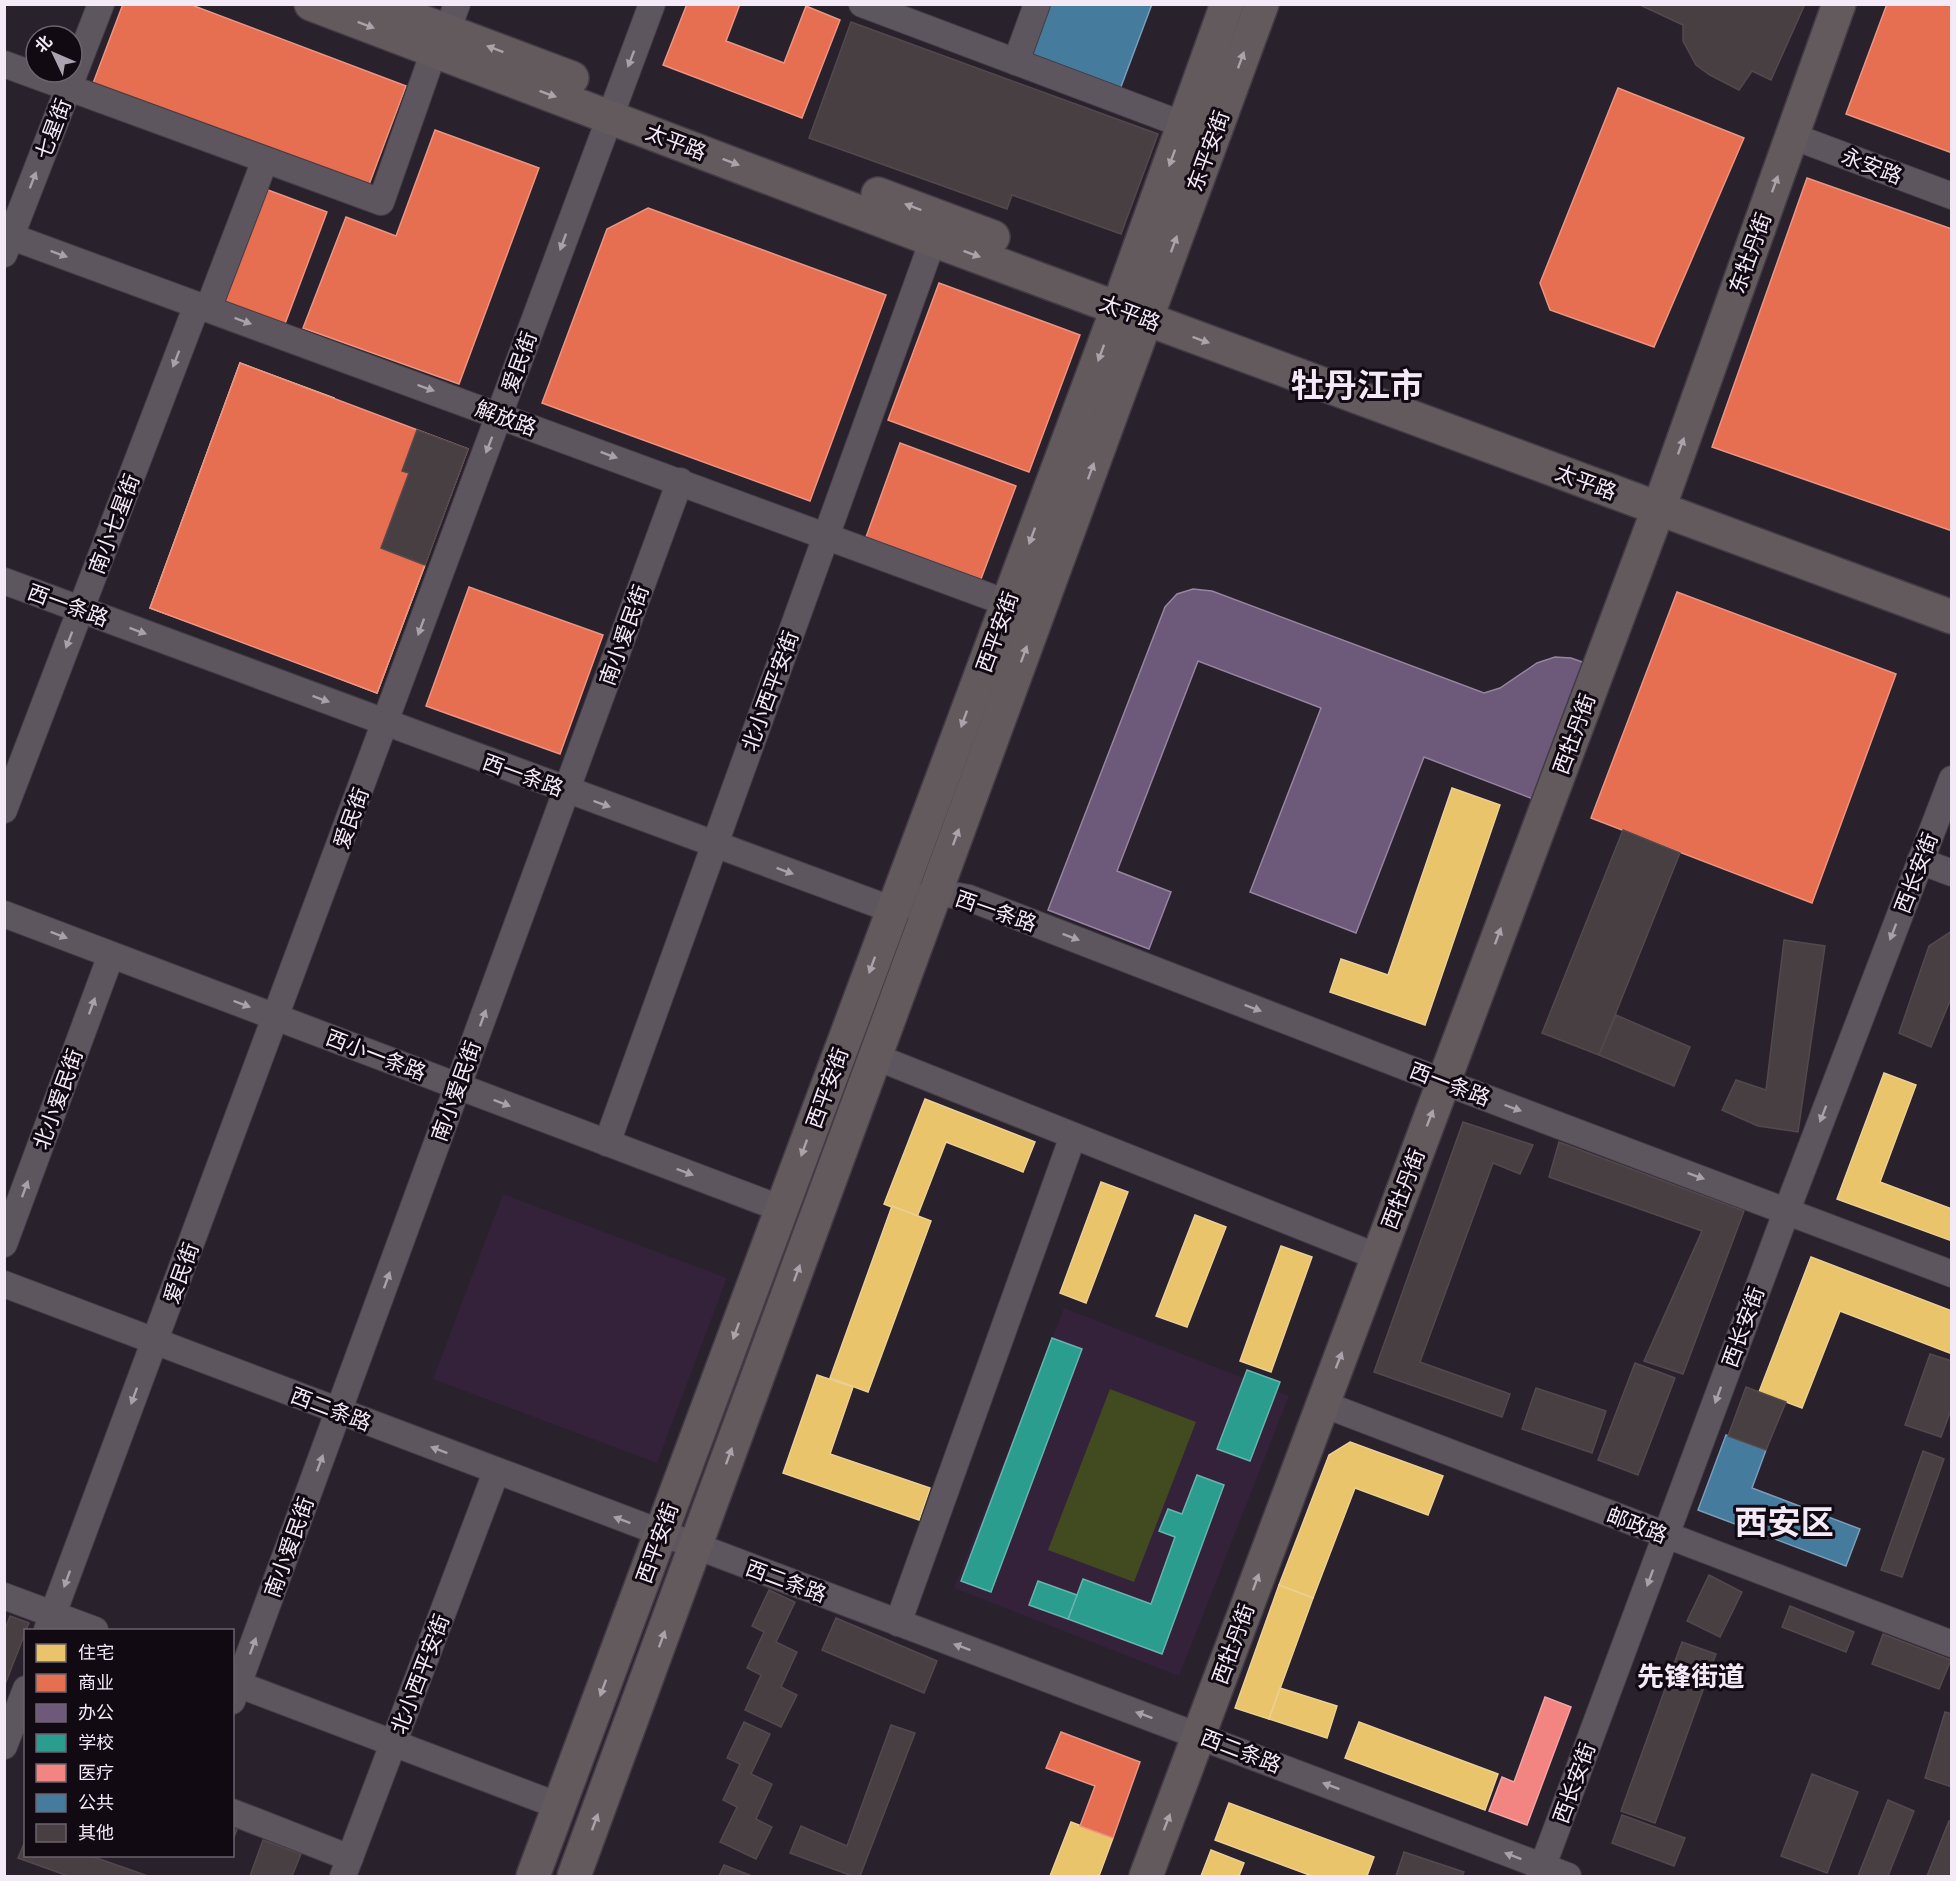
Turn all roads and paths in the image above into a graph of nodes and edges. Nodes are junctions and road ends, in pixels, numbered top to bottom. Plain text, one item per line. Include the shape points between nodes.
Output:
1 (101, 4) edge
2 (311, 4) edge
3 (375, 4) edge
4 (652, 4) edge
5 (862, 4) edge
6 (1037, 4) edge
7 (1227, 4) edge
8 (1262, 4) edge
9 (1839, 4) edge
10 (446, 29) edge
11 (1016, 62) junction
12 (4, 64) edge
13 (69, 88) junction
14 (613, 106) junction
15 (1184, 125) junction
16 (1792, 136) junction
17 (265, 160) junction
18 (1952, 196) edge
19 (933, 240) junction
20 (7, 242) edge
21 (1133, 302) junction
22 (202, 307) junction
23 (500, 416) junction
24 (680, 482) junction
25 (1661, 501) junction
26 (826, 535) junction
27 (4, 581) edge
28 (1952, 600) edge
29 (1007, 603) junction
30 (81, 610) junction
31 (1952, 617) edge
32 (386, 723) junction
33 (1952, 779) edge
34 (566, 791) junction
35 (4, 810) edge
36 (714, 846) junction
37 (1920, 861) junction
38 (1952, 873) edge
39 (936, 892) junction
40 (893, 910) junction
41 (4, 914) edge
42 (111, 955) junction
43 (276, 1017) junction
44 (876, 1057) junction
45 (1444, 1082) junction
46 (458, 1086) junction
47 (1074, 1136) junction
48 (607, 1143) junction
49 (782, 1209) junction
50 (1787, 1210) junction
51 (4, 1244) edge
52 (1378, 1257) junction
53 (1952, 1274) edge
54 (4, 1284) edge
55 (156, 1341) junction
56 (1323, 1404) junction
57 (339, 1412) junction
58 (496, 1472) junction
59 (660, 1534) junction
60 (1666, 1536) junction
61 (696, 1548) junction
62 (4, 1596) edge
63 (50, 1623) edge
64 (898, 1623) junction
65 (89, 1629) edge
66 (1952, 1644) edge
67 (234, 1689) edge
68 (24, 1697) edge
69 (14, 1735) edge
70 (1199, 1735) junction
71 (393, 1743) junction
72 (559, 1806) junction
73 (234, 1813) edge
74 (346, 1867) edge
75 (1541, 1872) edge
76 (533, 1876) edge
77 (574, 1876) edge
78 (1146, 1876) edge
79 (1568, 1876) edge

1 - 13 street, 七星街
2 -> 10 main road, 太平路
3 - 10 main road, 太平路
4 -> 14 street, 爱民街
5 - 11 street
6 - 11 street
7 - 15 main road, 东平安街
21 -> 8 main road, 东平安街
9 - 16 main road, 东牡丹街
10 - 14 main road, 太平路
10 - 17 street via 381,202
11 - 15 street
12 - 13 street
13 - 17 street
20 -> 13 street, 七星街
14 -> 19 main road, 太平路
21 -> 14 main road, 太平路
14 -> 23 street, 爱民街
15 -> 21 main road, 东平安街
16 - 18 street, 永安路
25 -> 16 main road, 东牡丹街
17 - 22 street, 南小七星街
19 -> 21 main road, 太平路
19 - 26 street, 北小西平安街
20 -> 22 street, 解放路
21 - 25 main road, 太平路
21 -> 29 main road, 西平安街
39 -> 21 main road, 西平安街
22 -> 23 street, 解放路
22 -> 30 street, 南小七星街
23 -> 24 street, 解放路
23 -> 32 street, 爱民街
24 - 26 street, 解放路
24 - 34 street, 南小爱民街
25 - 28 main road, 太平路
25 - 31 main road, 太平路
45 -> 25 main road, 西牡丹街
26 - 29 street, 解放路
26 - 36 street, 北小西平安街
27 - 30 street, 西一条路
29 -> 40 main road, 西平安街
30 -> 32 street, 西一条路
30 -> 35 street, 南小七星街
32 - 34 street, 西一条路
32 - 43 street, 爱民街
33 - 37 street, 西长安街
34 -> 36 street, 西一条路
46 -> 34 street, 南小爱民街
36 -> 40 street, 西一条路
36 - 48 street, 北小西平安街
37 - 38 street
37 -> 50 street, 西长安街
39 - 40 street, 西一条路
39 - 44 main road, 西平安街
39 -> 45 street, 西一条路 via 969,898
40 -> 49 main road, 西平安街
41 -> 42 street, 西小一条路
42 -> 43 street, 西小一条路
51 -> 42 street, 北小爱民街
43 - 46 street, 西小一条路
43 - 55 street, 爱民街
44 - 47 street
61 -> 44 main road, 西平安街
45 -> 50 street, 西一条路
52 -> 45 main road, 西牡丹街
46 -> 48 street, 西小一条路
57 -> 46 street, 南小爱民街
47 - 52 street
47 - 64 street
48 -> 49 street, 西小一条路
49 -> 59 main road, 西平安街
50 - 53 street, 西一条路
50 -> 60 street, 西长安街
56 -> 52 main road, 西牡丹街
54 - 55 street, 西二条路
55 - 57 street, 西二条路
55 -> 63 street, 爱民街
56 - 60 street, 邮政路
70 -> 56 main road, 西牡丹街
58 -> 57 street, 西二条路
67 -> 57 street, 南小爱民街
59 -> 58 street, 西二条路
58 - 71 street, 北小西平安街
59 - 61 street, 西二条路
59 -> 72 main road, 西平安街
60 - 66 street, 邮政路
60 -> 75 street, 西长安街
61 - 64 street, 西二条路
77 -> 61 main road, 西平安街
62 - 63 street
63 - 65 street
70 -> 64 street, 西二条路
67 - 71 street
68 - 69 street
75 -> 70 street, 西二条路
78 -> 70 main road, 西牡丹街
71 - 72 street
71 - 74 street, 北小西平安街
72 - 76 main road, 西平安街
73 - 74 street
75 - 79 street, 西二条路

